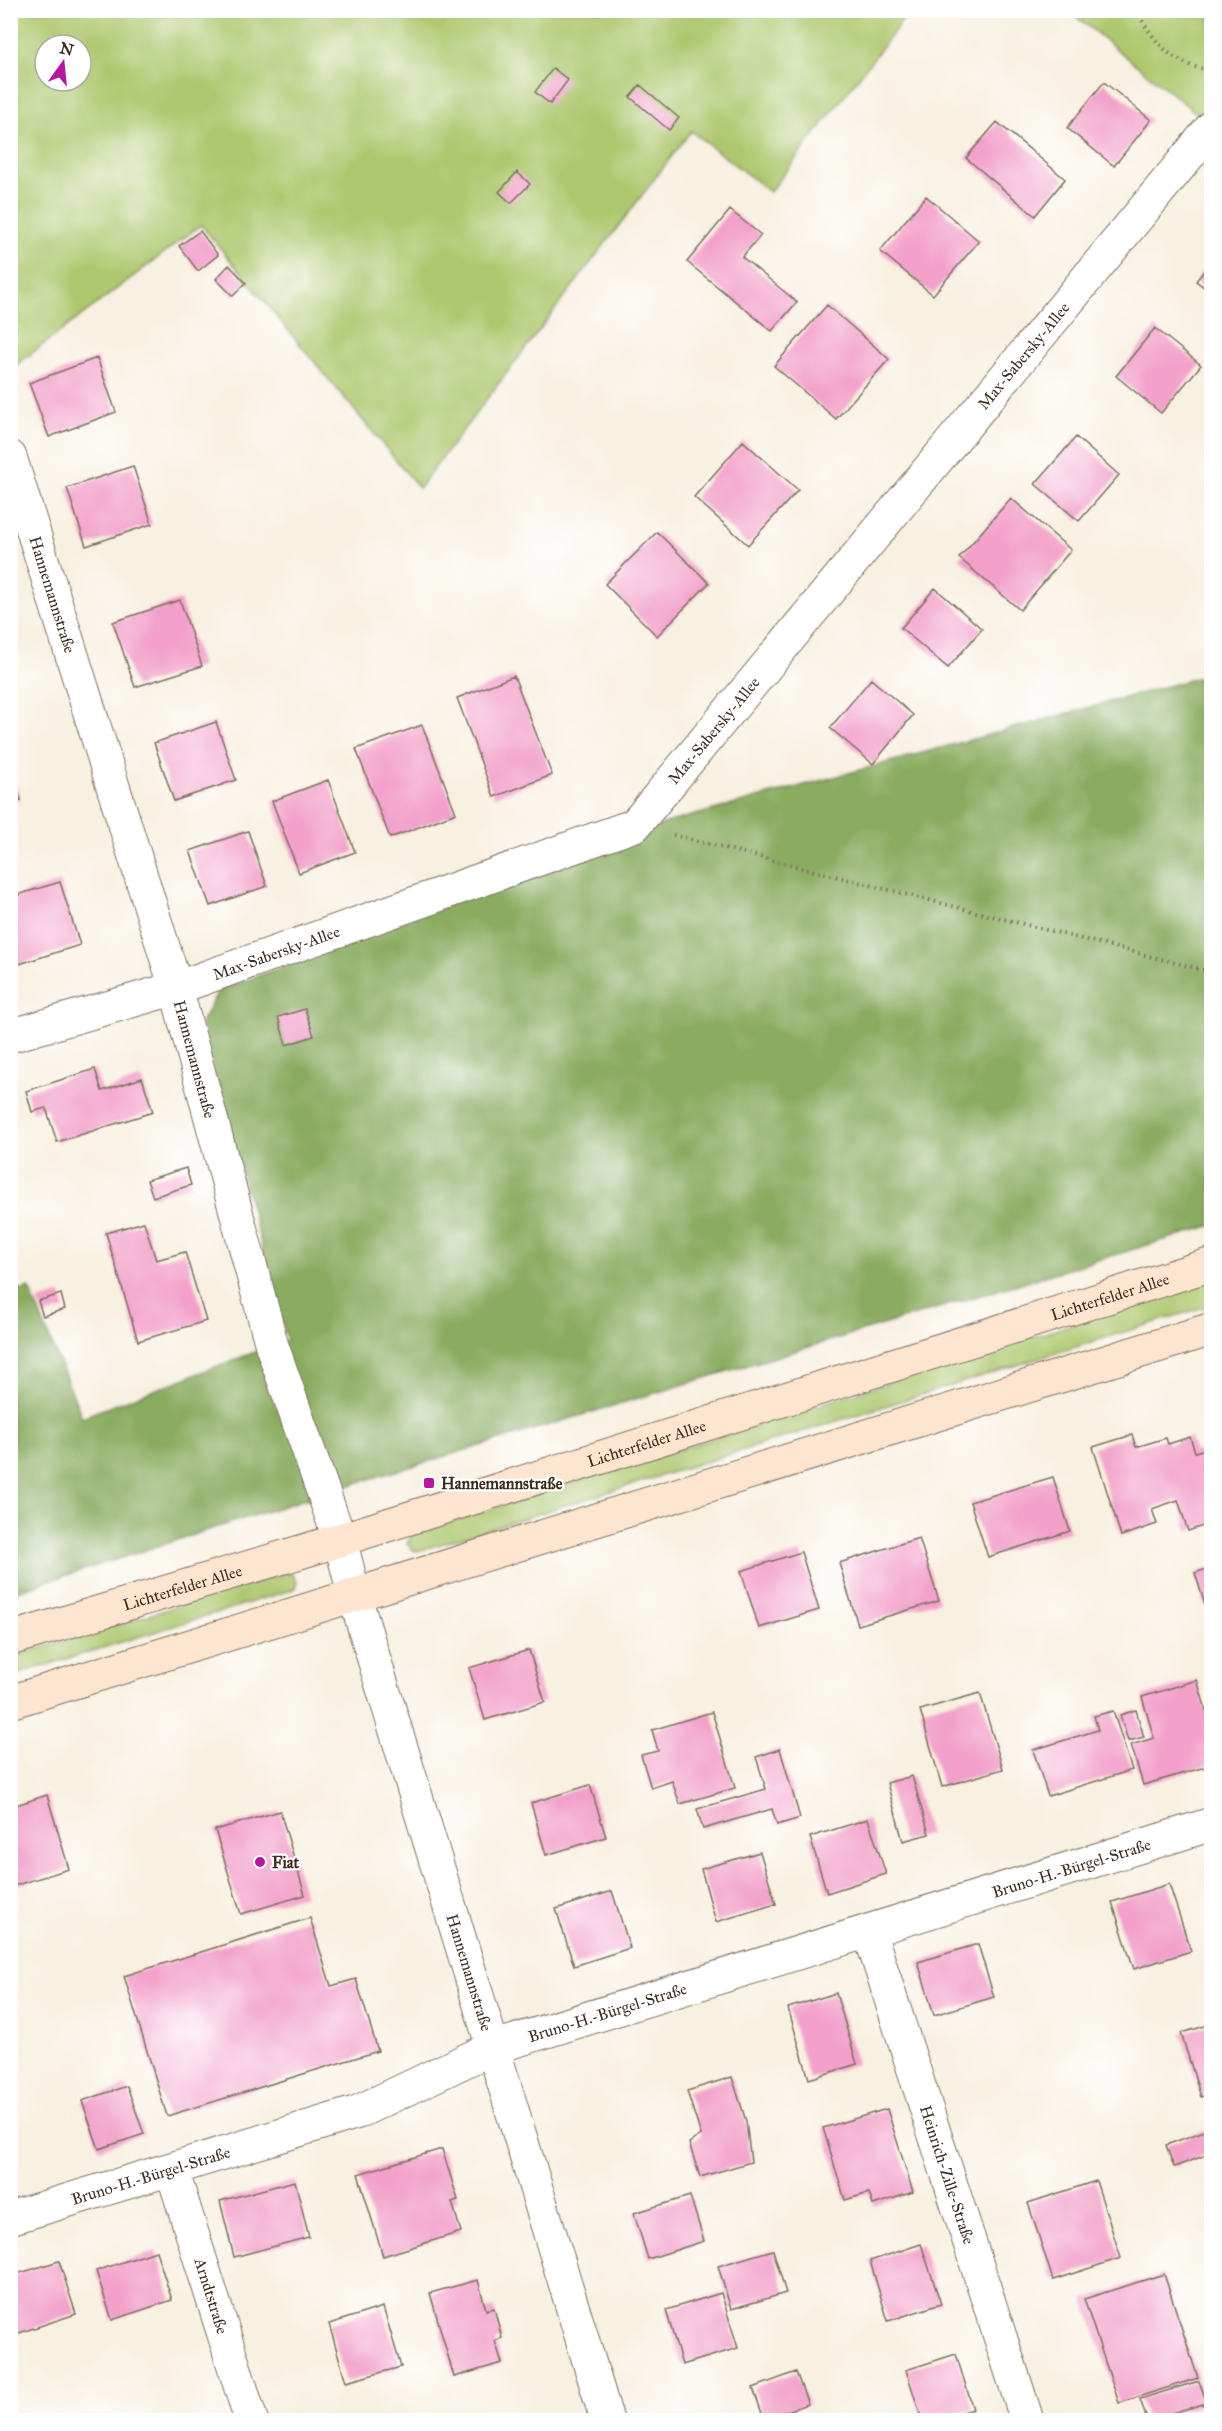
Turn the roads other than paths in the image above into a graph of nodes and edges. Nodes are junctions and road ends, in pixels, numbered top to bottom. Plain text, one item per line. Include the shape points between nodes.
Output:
1 (1212, 127) edge
2 (10, 458) edge
3 (176, 988) junction
4 (10, 1036) edge
5 (1212, 1264) edge
6 (1212, 1329) edge
7 (340, 1540) junction
8 (354, 1594) junction
9 (10, 1639) edge
10 (10, 1702) edge
11 (1209, 1832) edge
12 (869, 1931) junction
13 (492, 2048) junction
14 (172, 2170) junction
15 (10, 2218) edge
16 (251, 2421) edge
17 (607, 2421) edge
18 (1027, 2421) edge

1 - 3 street, Max-Sabersky-Allee via 635,825
2 - 3 street, Hannemannstraße
3 - 4 street, Max-Sabersky-Allee
3 - 7 street, Hannemannstraße via 272,1346
5 - 7 main road, Lichterfelder Allee
6 - 8 main road
7 - 8 street, Hannemannstraße
7 - 9 main road, Lichterfelder Allee
8 - 10 main road
8 - 13 street, Hannemannstraße
11 - 12 street, Bruno-H.-Bürgel-Straße
12 - 13 street, Bruno-H.-Bürgel-Straße
12 - 18 street, Heinrich-Zille-Straße
13 - 14 street, Bruno-H.-Bürgel-Straße via 358,2112
13 - 17 street, Hannemannstraße
14 - 15 street, Bruno-H.-Bürgel-Straße
14 - 16 street, Arndtstraße

